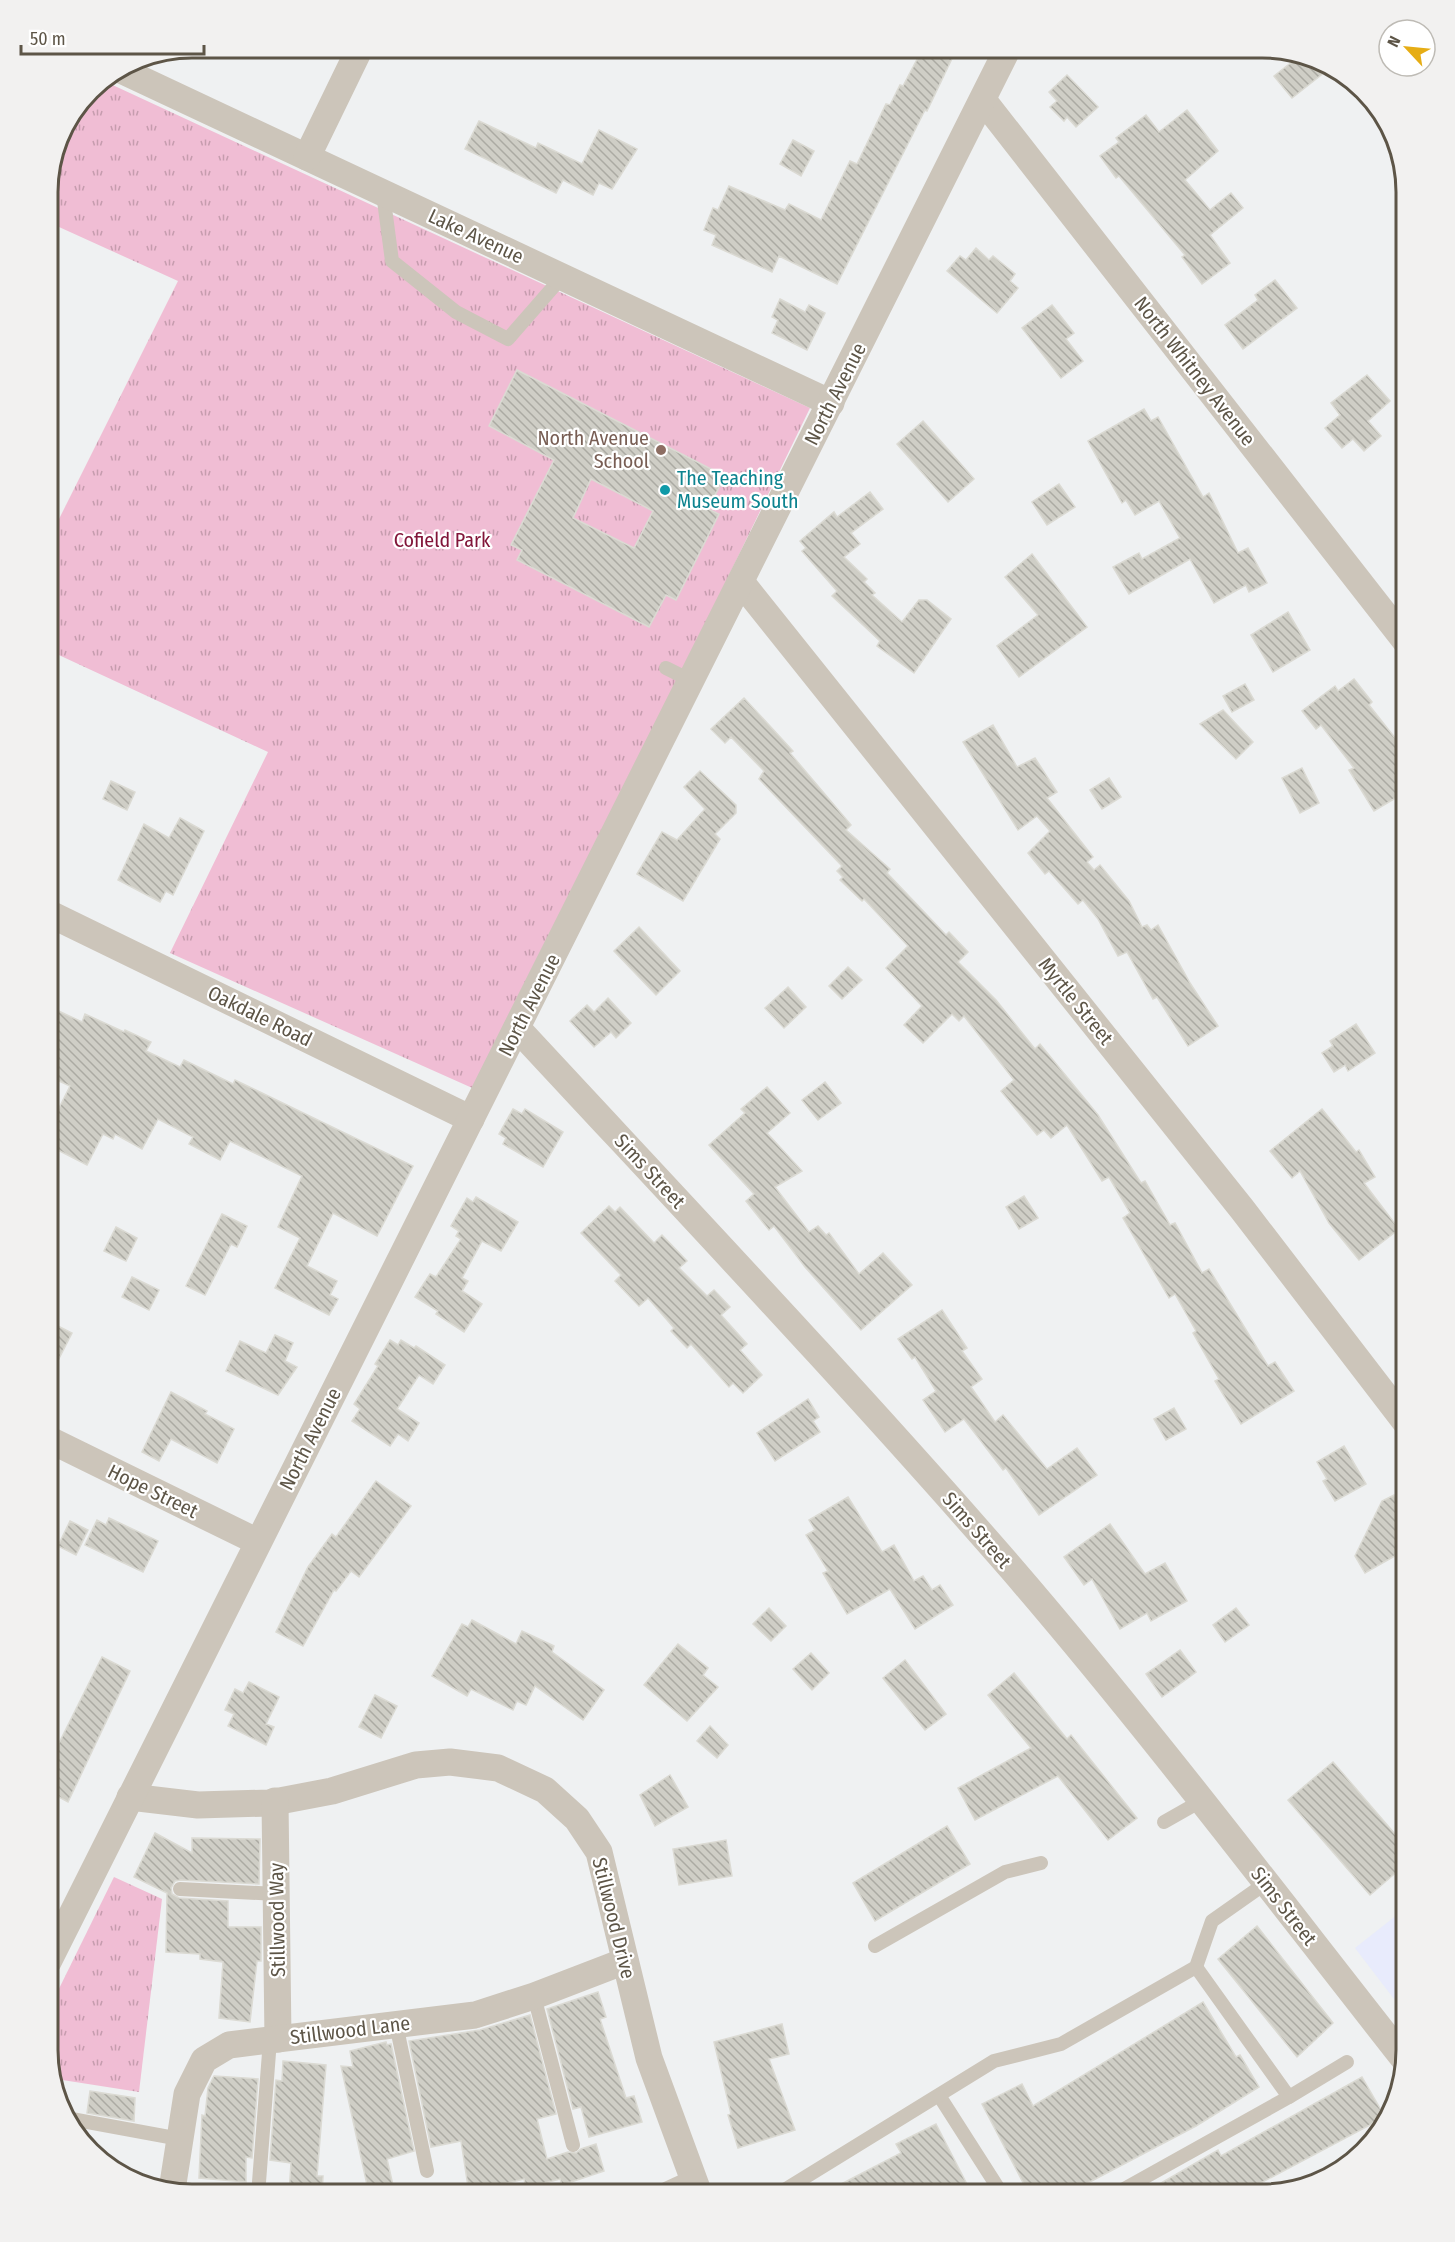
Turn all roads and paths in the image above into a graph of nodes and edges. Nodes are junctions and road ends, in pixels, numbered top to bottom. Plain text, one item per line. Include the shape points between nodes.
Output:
1 (355, 58) edge
2 (1003, 59) edge
3 (130, 74) edge
4 (982, 100) junction
5 (307, 157) junction
6 (383, 193) junction
7 (562, 277) junction
8 (831, 403) junction
9 (741, 582) junction
10 (1396, 629) edge
11 (666, 669) dead end
12 (692, 681) junction
13 (59, 918) edge
14 (517, 1028) junction
15 (471, 1119) junction
16 (1396, 1410) edge
17 (58, 1444) edge
18 (258, 1542) junction
19 (130, 1797) junction
20 (275, 1801) junction
21 (1201, 1801) junction
22 (1164, 1822) dead end
23 (1041, 1863) dead end
24 (1266, 1883) junction
25 (180, 1889) dead end
26 (276, 1894) junction
27 (58, 1942) edge
28 (875, 1946) dead end
29 (625, 1961) junction
30 (1196, 1967) junction
31 (534, 1996) junction
32 (396, 2024) junction
33 (274, 2040) junction
34 (1396, 2049) edge
35 (1347, 2062) dead end
36 (940, 2097) junction
37 (1289, 2097) junction
38 (78, 2120) edge
39 (180, 2139) junction
40 (573, 2145) dead end
41 (427, 2171) dead end
42 (173, 2182) edge
43 (259, 2182) dead end
44 (799, 2182) joint
45 (685, 2183) edge
46 (796, 2184) edge
47 (995, 2184) edge
48 (1133, 2184) edge

1 - 5 street
2 - 4 street, North Avenue
3 - 5 street, Lake Avenue
4 - 8 street, North Avenue
4 - 10 street, North Whitney Avenue
5 - 6 street, Lake Avenue
6 - 7 street, Lake Avenue
6 - 7 lane via 392,261 456,312 508,339
7 - 8 street, Lake Avenue
8 - 9 street, North Avenue
9 - 12 street, North Avenue
9 - 16 street, Myrtle Street via 1242,1209
11 - 12 lane
12 - 14 street, North Avenue
13 - 15 street, Oakdale Road
14 - 15 street, North Avenue
14 - 21 street, Sims Street via 881,1421 1013,1571
15 - 18 street, North Avenue
17 - 18 street, Hope Street
18 - 19 street, North Avenue
19 - 20 street, Stillwood Drive via 198,1805
19 - 27 street, North Avenue
20 - 26 street, Stillwood Way
20 - 29 street, Stillwood Drive via 332,1791 416,1765 450,1762 498,1768 545,1790 577,1819 599,1852
21 - 22 lane
21 - 24 street, Sims Street
23 - 28 lane via 1005,1872
24 - 30 lane via 1212,1921
24 - 34 street, Sims Street
25 - 26 lane
26 - 33 street, Stillwood Way
29 - 31 street, Stillwood Lane
29 - 45 street, Stillwood Drive
30 - 36 lane via 1061,2044 994,2061
30 - 37 lane
31 - 32 street, Stillwood Lane via 475,2015
31 - 40 lane
32 - 33 street, Stillwood Lane
32 - 41 lane
33 - 39 street, Stillwood Lane via 229,2045 204,2060 187,2094
33 - 43 lane
35 - 37 lane
36 - 44 lane
36 - 47 lane
37 - 48 lane
38 - 39 lane
39 - 42 street, Stillwood Lane
44 - 46 lane

